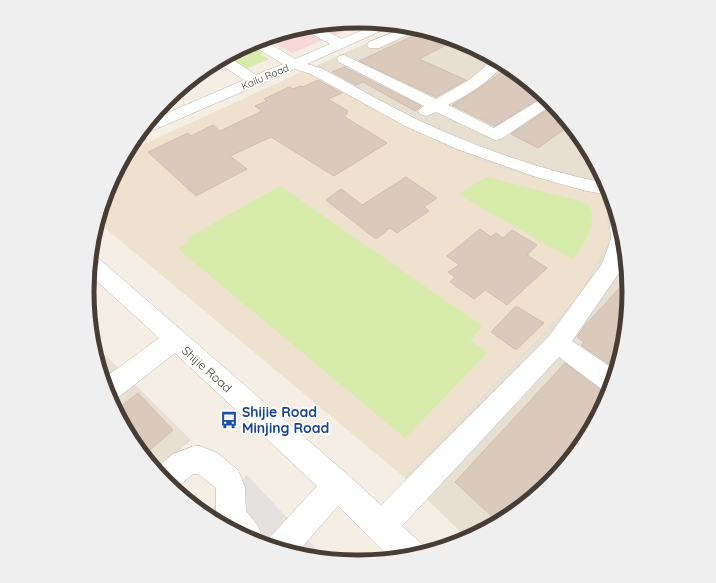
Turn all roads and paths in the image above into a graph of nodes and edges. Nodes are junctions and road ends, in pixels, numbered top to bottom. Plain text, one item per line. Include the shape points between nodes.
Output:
1 (379, 29) edge
2 (314, 32) edge
3 (405, 32) edge
4 (263, 46) edge
5 (342, 51) junction
6 (227, 62) edge
7 (294, 64) junction
8 (495, 66) edge
9 (316, 71) junction
10 (255, 81) junction
11 (543, 104) edge
12 (435, 106) junction
13 (409, 120) junction
14 (156, 123) edge
15 (600, 188) edge
16 (618, 249) edge
17 (96, 267) edge
18 (175, 339) junction
19 (557, 343) junction
20 (607, 378) edge
21 (113, 387) edge
22 (169, 475) edge
23 (338, 485) junction
24 (381, 526) junction
25 (238, 527) edge
26 (284, 544) edge
27 (406, 550) edge

1 - 5 street, Kailu Road
2 - 5 street
3 - 5 street via 361,51
4 - 7 street
5 - 7 street, Kailu Road
5 - 9 street
5 - 12 street
6 - 10 street
7 - 9 street
7 - 10 street, Kailu Road
8 - 12 street via 478,81
9 - 13 street
10 - 14 street, Kailu Road
11 - 12 street via 495,135
12 - 13 street
13 - 15 street via 442,137 519,166
16 - 19 street via 612,267
17 - 18 street, Shijie Road
18 - 21 street
18 - 23 street, Shijie Road
19 - 20 street
19 - 24 street
22 - 25 street via 187,460 194,458 209,463 231,486 229,509 232,519
23 - 24 street, Shijie Road
23 - 26 street
24 - 27 street, Shijie Road

